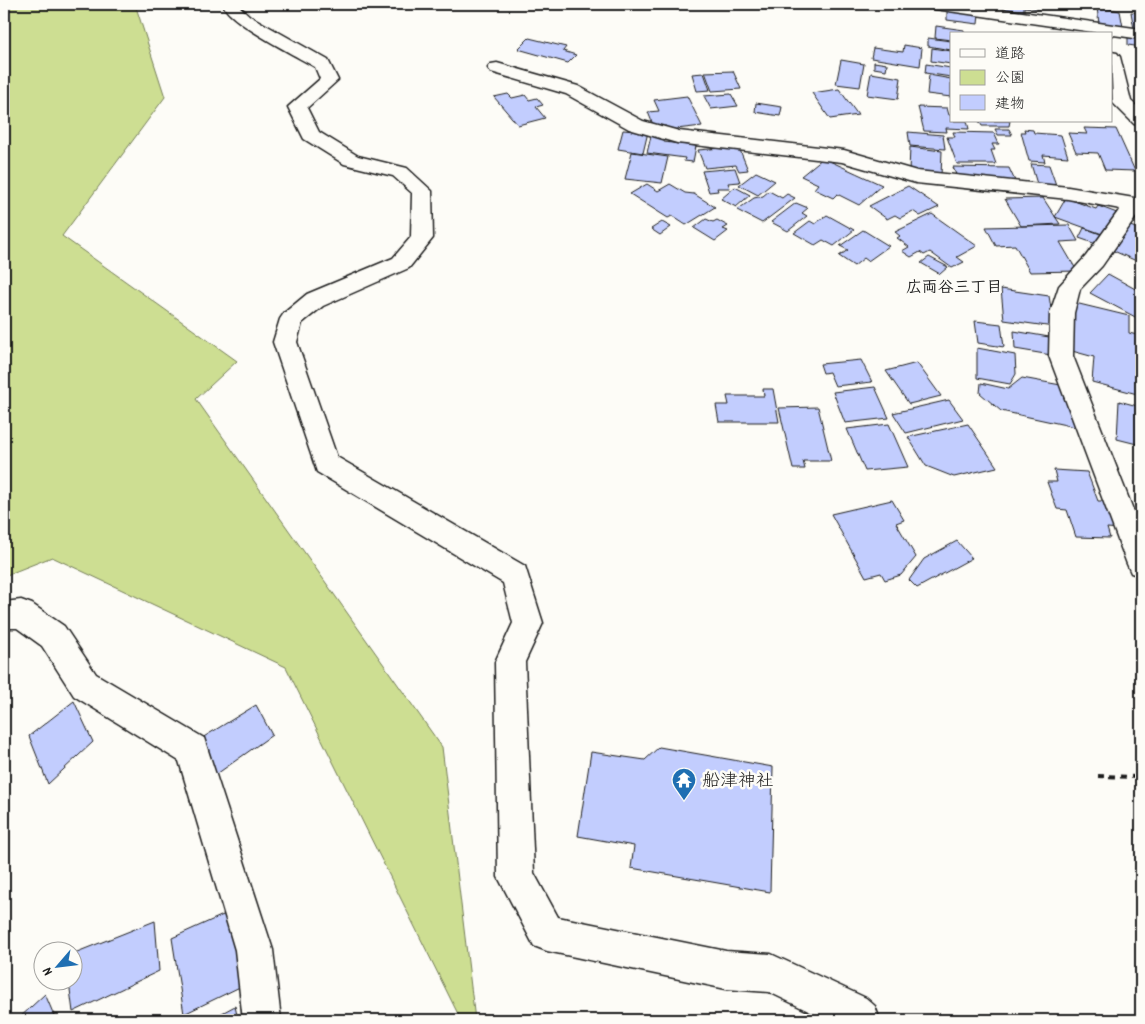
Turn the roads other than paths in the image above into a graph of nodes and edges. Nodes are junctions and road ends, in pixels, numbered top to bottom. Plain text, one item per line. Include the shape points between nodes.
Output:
1 (232, 4) edge
2 (935, 4) edge
3 (1107, 31) edge
4 (1141, 34) edge
5 (1112, 62) edge
6 (497, 68) dead end
7 (1141, 120) edge
8 (1137, 205) edge
9 (1141, 564) edge
10 (4, 615) edge
11 (262, 1020) edge
12 (861, 1020) edge

1 - 12 street via 231,7 244,19 322,64 329,80 297,107 311,135 351,160 400,172 422,191 422,238 401,263 315,300 292,319 285,342 326,464 514,575 528,623 510,662 516,876 547,933 726,970 771,973 852,1012
2 - 3 street
3 - 4 street
5 - 7 street via 1122,103
6 - 8 street via 572,90 636,125 677,137 844,156 916,177 1068,193
8 - 9 street via 1094,261 1070,286 1062,313 1061,356
10 - 11 street via 21,614 53,636 86,685 192,750 254,950

